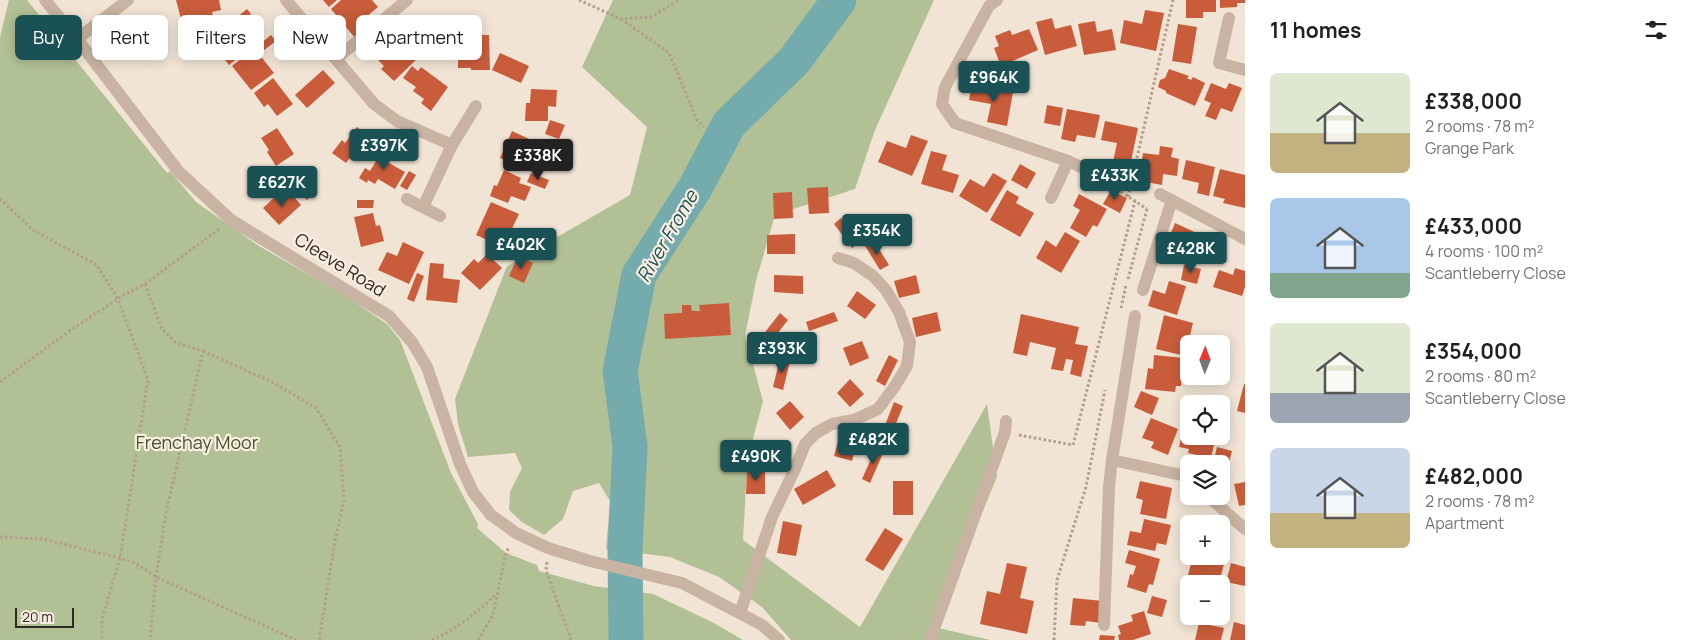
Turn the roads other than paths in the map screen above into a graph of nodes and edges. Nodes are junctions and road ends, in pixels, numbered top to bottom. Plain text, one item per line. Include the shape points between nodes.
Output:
1 (45, 0) edge
2 (128, 0) edge
3 (286, 0) edge
4 (407, 0) edge
5 (997, 0) edge
6 (57, 15) edge
7 (299, 15) edge
8 (1229, 18) dead end
9 (82, 35) edge
10 (82, 46) edge
11 (346, 51) edge
12 (337, 60) edge
13 (1245, 70) edge
14 (476, 106) dead end
15 (452, 145) junction
16 (1068, 161) junction
17 (1088, 170) road end
18 (1051, 198) dead end
19 (407, 199) dead end
20 (423, 207) junction
21 (440, 216) dead end
22 (1245, 239) edge
23 (838, 258) dead end
24 (1143, 290) dead end
25 (1135, 316) dead end
26 (1006, 427) road end
27 (1112, 460) junction
28 (1180, 475) edge
29 (1218, 505) edge
30 (1245, 529) edge
31 (740, 613) junction
32 (1104, 625) dead end
33 (779, 640) edge
34 (930, 640) edge

1 - 6 street, Cleeve Road
2 - 9 street
3 - 7 street
4 - 11 street
5 - 16 street via 989,6 945,87 942,104 955,123
8 - 13 street via 1219,63
10 - 31 street, Cleeve Road via 179,172 231,220 382,312 406,335 426,367 473,492 490,515 516,533 548,548 682,583
12 - 15 street via 374,104 397,121
14 - 15 street
15 - 20 street
16 - 17 street
16 - 18 street
19 - 20 street
20 - 21 street
22 - 24 street via 1166,197
23 - 31 street via 854,263 886,290 900,312 910,342 907,366 878,409 854,420 832,424 816,432 806,444 772,517
25 - 27 street
26 - 34 street
27 - 28 street
27 - 32 street via 1108,487
29 - 30 street
31 - 33 street, Cleeve Road via 762,625

